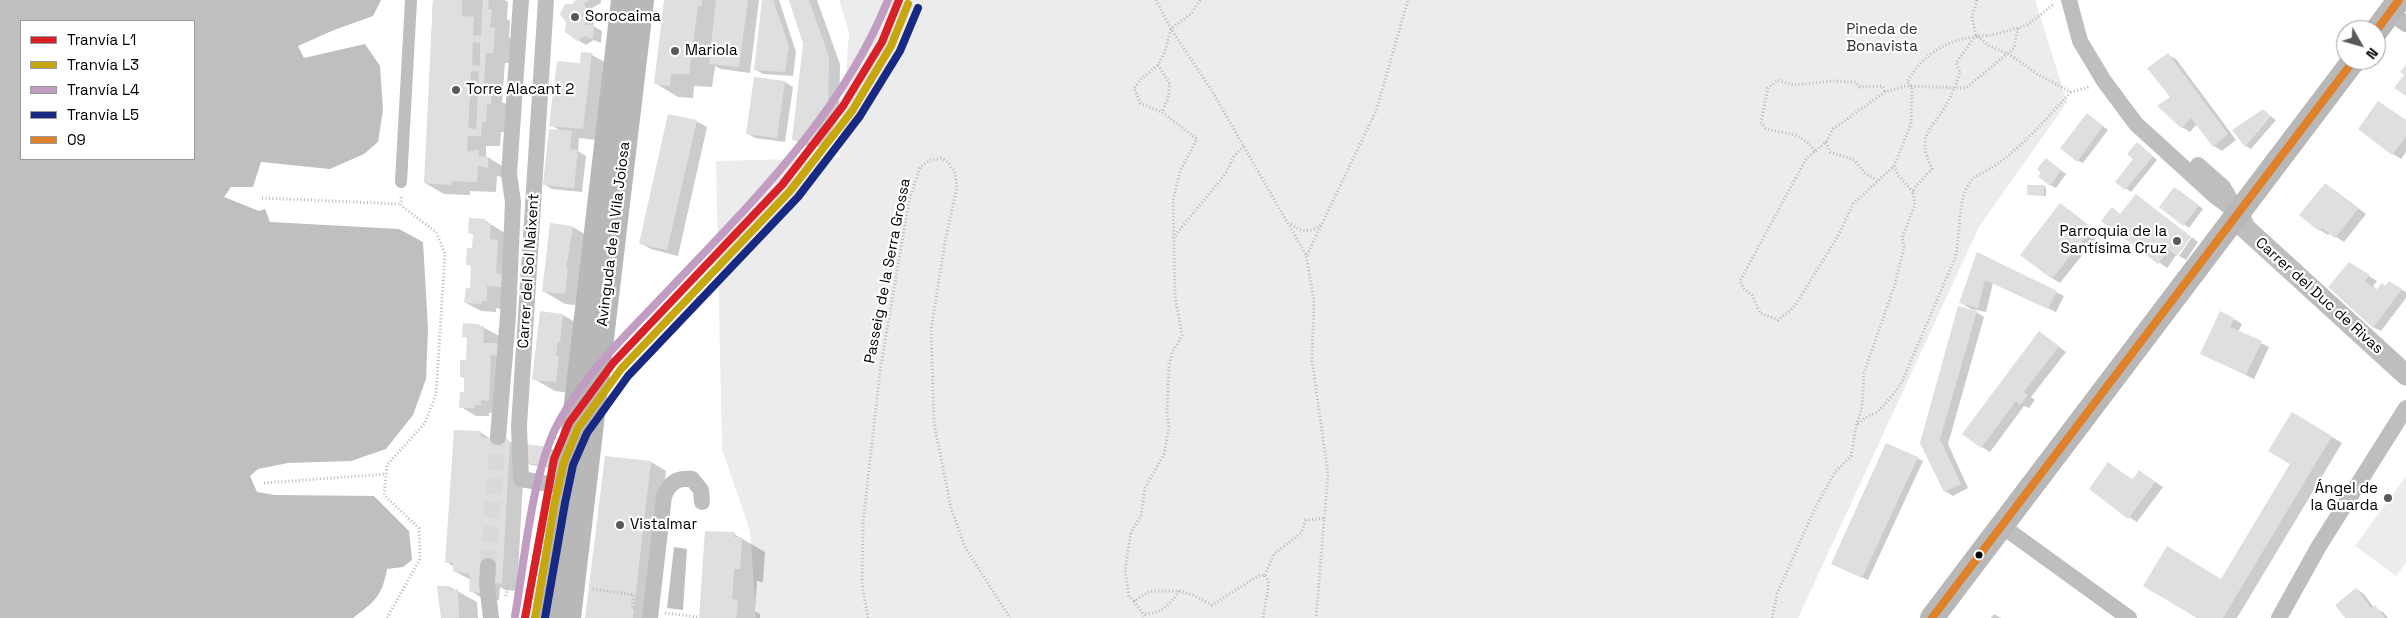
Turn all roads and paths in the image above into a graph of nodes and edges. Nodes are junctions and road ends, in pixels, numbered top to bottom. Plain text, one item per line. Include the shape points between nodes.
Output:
1 (411, 0) edge
2 (521, 0) edge
3 (546, 0) edge
4 (623, 0) edge
5 (642, 0) edge
6 (1156, 0) edge
7 (1200, 0) edge
8 (1408, 0) edge
9 (1977, 0) edge
10 (2061, 0) edge
11 (2069, 0) edge
12 (2018, 28) junction
13 (1171, 29) junction
14 (1976, 35) junction
15 (2006, 55) junction
16 (1158, 65) junction
17 (2346, 70) edge
18 (1912, 87) junction
19 (1953, 87) junction
20 (2110, 87) junction
21 (1885, 92) junction
22 (2071, 92) junction
23 (1162, 112) junction
24 (1826, 142) junction
25 (1244, 146) junction
26 (1815, 151) junction
27 (1894, 166) junction
28 (1877, 180) junction
29 (401, 182) joint
30 (1913, 192) junction
31 (262, 198) dead end
32 (401, 204) junction
33 (2238, 213) junction
34 (1289, 222) junction
35 (1321, 225) junction
36 (1174, 238) junction
37 (1306, 256) junction
38 (2406, 375) edge
39 (2406, 408) edge
40 (1856, 427) junction
41 (498, 437) tunnel mouth
42 (386, 474) junction
43 (264, 483) dead end
44 (575, 485) junction
45 (702, 502) dead end
46 (1326, 518) junction
47 (2002, 526) junction
48 (488, 566) tunnel mouth
49 (1265, 575) junction
50 (588, 589) dead end
51 (1179, 591) junction
52 (1134, 601) junction
53 (634, 608) dead end
54 (1145, 616) edge
55 (387, 618) edge
56 (491, 618) edge
57 (551, 618) edge
58 (568, 618) edge
59 (650, 618) edge
60 (868, 618) edge
61 (1010, 618) edge
62 (1263, 618) edge
63 (1316, 618) edge
64 (1772, 618) edge
65 (1932, 618) edge
66 (2129, 618) edge
67 (2279, 618) edge

1 - 29 street
2 - 41 street, Carrer del Sol Naixent via 509,174 513,202 508,306
3 - 44 street, Carrer del Sol Naixent via 519,426 521,479
4 - 44 main road, Avinguda de la Vila Joiosa
5 - 44 main road, Avinguda de la Vila Joiosa
6 - 13 path
7 - 13 path via 1192,12
8 - 35 path via 1376,111
9 - 14 path via 1972,17
10 - 12 path
11 - 20 street, Carrer del Duc de Rivas via 2080,41
12 - 14 path
12 - 15 path via 2014,48
13 - 16 path
13 - 25 path
14 - 15 path
14 - 18 path via 1956,39 1935,51 1915,68 1907,82
14 - 19 path via 1956,63 1960,72
15 - 19 path via 1966,88
15 - 22 path
16 - 23 path via 1170,84
16 - 23 path via 1134,88 1140,103
17 - 33 main road
18 - 19 path
18 - 21 path
18 - 27 path via 1911,124
19 - 30 path via 1945,106 1925,135 1926,153 1932,169
20 - 22 path
20 - 33 street, Carrer del Duc de Rivas via 2223,187
21 - 24 path via 1833,129
21 - 26 path via 1882,86 1860,87 1856,82 1845,81 1794,86 1778,80 1768,88 1762,122 1766,129 1792,133 1805,139
22 - 40 path via 2014,151 1973,178 1967,188 1959,223 1955,258 1902,382 1876,412 1865,416
23 - 36 path via 1197,139 1180,171 1173,201
24 - 26 path
24 - 28 path via 1830,152 1854,160 1866,174
25 - 34 path
25 - 36 path
26 - 28 path via 1806,159 1740,281 1752,295 1760,313 1778,320 1790,311 1838,236 1853,204
27 - 28 path
27 - 30 path
29 - 32 path
30 - 40 path via 1915,205 1902,238 1904,247 1895,284 1864,373 1862,407
31 - 32 path
32 - 42 path via 436,232 445,254 436,395 426,423 387,465
33 - 38 street, Carrer del Duc de Rivas via 2245,228
33 - 47 main road
34 - 35 path via 1308,231
34 - 37 path
35 - 37 path
36 - 52 path via 1175,296 1182,336 1169,365 1170,426 1164,454 1145,488 1141,516 1131,532 1125,570 1129,596
37 - 46 path via 1314,301 1312,360 1328,474
39 - 67 street via 2319,546
40 - 64 path via 1851,456 1835,472 1815,508 1777,594
42 - 43 path
42 - 55 path via 384,495 419,528 420,558
44 - 57 main road, Avinguda de la Vila Joiosa
44 - 58 main road, Avinguda de la Vila Joiosa
45 - 59 street via 701,490 692,479 681,478 669,484 664,496
46 - 49 path via 1306,520 1301,533 1274,554
46 - 63 path
47 - 65 main road
47 - 66 street
48 - 56 street
49 - 51 path via 1258,576 1212,605
49 - 62 path via 1269,583
50 - 53 path via 634,596
51 - 52 path via 1150,591
51 - 54 path via 1166,608
52 - 54 path
60 - 61 path, Passeig de la Serra Grossa via 862,584 863,523 880,371 909,201 920,167 942,158 952,166 957,188 931,330 934,423 951,508 965,547

